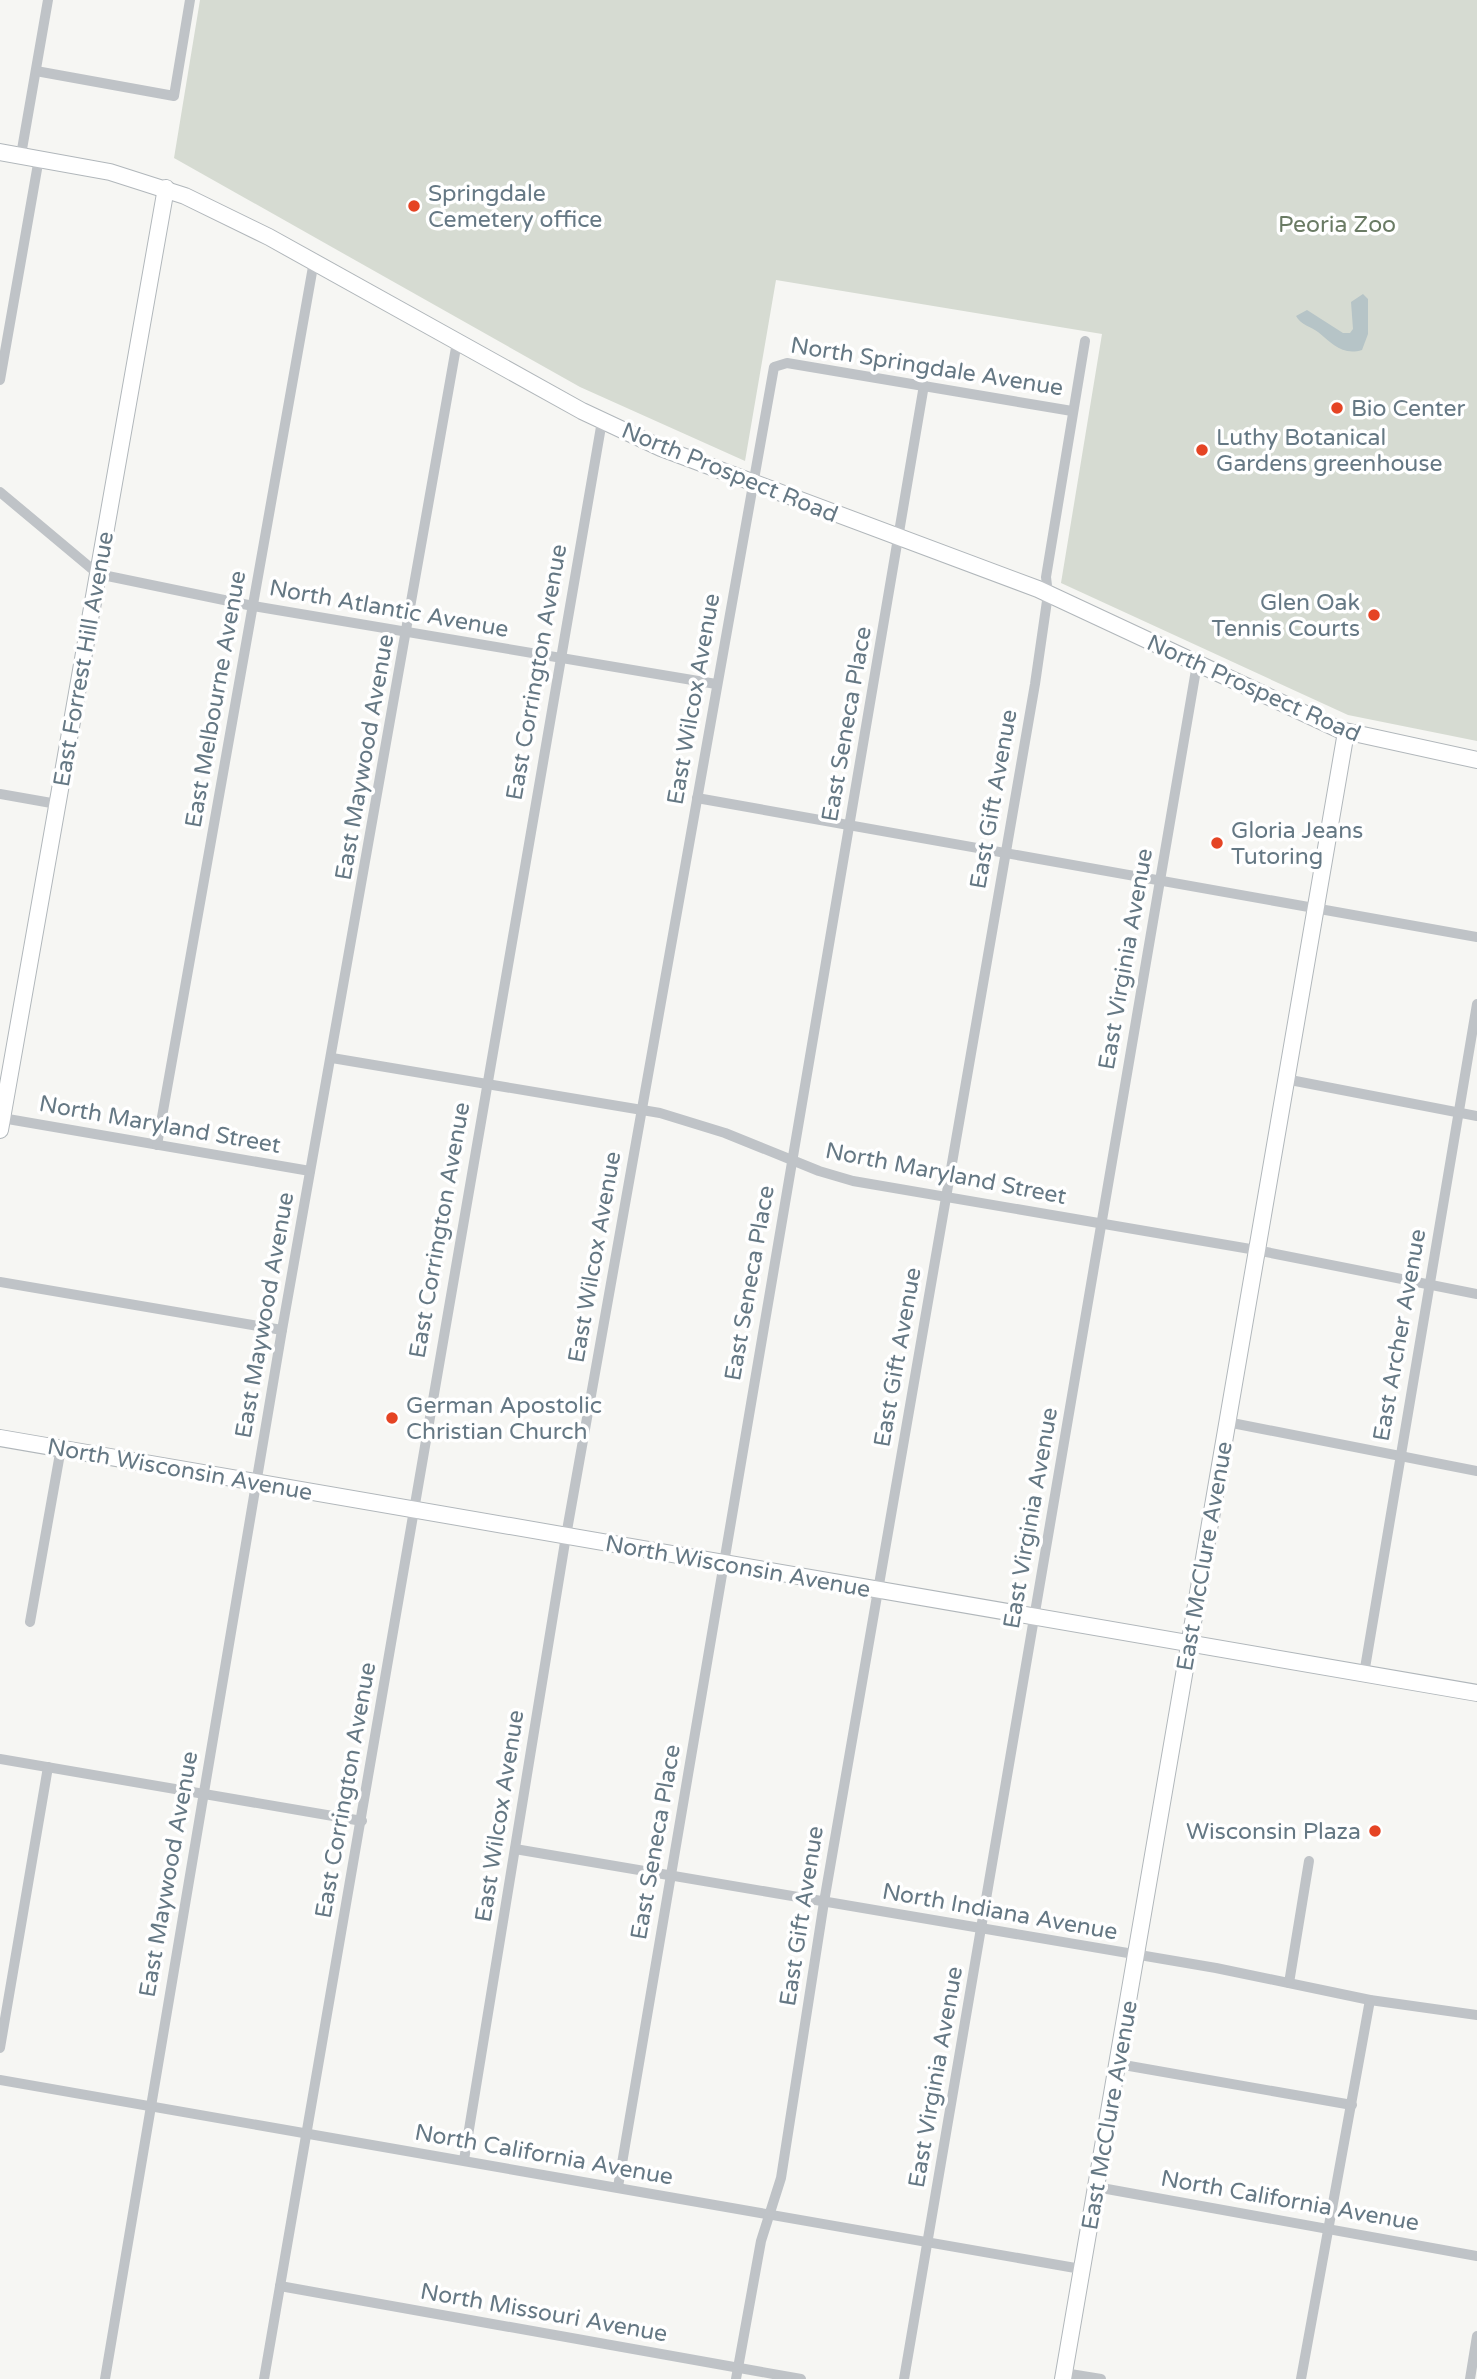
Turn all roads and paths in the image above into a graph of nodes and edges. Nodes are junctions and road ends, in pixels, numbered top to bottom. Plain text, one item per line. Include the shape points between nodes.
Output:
1 (48, 0) edge
2 (190, 0) edge
3 (36, 71) junction
4 (0, 152) edge
5 (21, 155) junction
6 (39, 158) junction
7 (166, 188) junction
8 (314, 261) junction
9 (1085, 341) dead end
10 (457, 342) junction
11 (776, 364) joint
12 (0, 380) edge
13 (924, 385) junction
14 (1072, 411) junction
15 (602, 421) junction
16 (753, 484) junction
17 (0, 492) edge
18 (899, 538) junction
19 (98, 574) junction
20 (1048, 594) junction
21 (253, 606) junction
22 (407, 633) junction
23 (560, 658) junction
24 (1197, 664) junction
25 (716, 684) junction
26 (1346, 732) junction
27 (1477, 760) edge
28 (0, 794) edge
29 (697, 798) junction
30 (57, 804) junction
31 (850, 824) junction
32 (1005, 851) junction
33 (1160, 879) junction
34 (1315, 907) junction
35 (1477, 936) edge
36 (1477, 1004) edge
37 (332, 1058) junction
38 (1285, 1079) junction
39 (485, 1084) junction
40 (642, 1110) junction
41 (1459, 1113) junction
42 (1477, 1116) edge
43 (1, 1124) edge
44 (157, 1145) junction
45 (791, 1159) junction
46 (310, 1171) junction
47 (946, 1196) junction
48 (1101, 1224) junction
49 (1256, 1250) junction
50 (0, 1282) edge
51 (1429, 1285) junction
52 (1477, 1294) edge
53 (282, 1330) junction
54 (1227, 1422) junction
55 (0, 1438) edge
56 (61, 1448) junction
57 (1400, 1456) junction
58 (1477, 1471) edge
59 (256, 1482) junction
60 (414, 1509) junction
61 (566, 1536) junction
62 (723, 1563) junction
63 (878, 1590) junction
64 (1034, 1618) junction
65 (30, 1622) dead end
66 (1189, 1644) junction
67 (1364, 1674) junction
68 (1477, 1693) edge
69 (0, 1759) edge
70 (48, 1767) junction
71 (203, 1796) junction
72 (362, 1821) junction
73 (515, 1849) junction
74 (1309, 1861) dead end
75 (670, 1876) junction
76 (824, 1902) junction
77 (982, 1930) junction
78 (1136, 1956) junction
79 (1289, 1983) junction
80 (1370, 2000) junction
81 (1477, 2015) edge
82 (0, 2048) edge
83 (1118, 2064) junction
84 (0, 2080) edge
85 (1352, 2105) junction
86 (149, 2106) junction
87 (307, 2135) junction
88 (464, 2160) junction
89 (618, 2187) junction
90 (1096, 2187) junction
91 (769, 2216) junction
92 (1330, 2228) junction
93 (928, 2242) junction
94 (1477, 2256) edge
95 (1081, 2269) junction
96 (280, 2286) junction
97 (1477, 2336) edge
98 (737, 2374) edge
99 (1064, 2376) edge
100 (105, 2379) edge
101 (264, 2379) edge
102 (801, 2379) edge
103 (904, 2379) edge
104 (1101, 2379) edge
105 (1301, 2379) edge
106 (1470, 2379) edge

1 - 3 street
2 - 3 street via 174,96
3 - 5 street
4 - 5 street, North Prospect Road
5 - 6 street, North Prospect Road
6 - 7 street, North Prospect Road
6 - 12 street
7 - 8 street, North Prospect Road
7 - 19 street, East Forrest Hill Avenue
8 - 10 street, North Prospect Road
8 - 21 street, East Melbourne Avenue
9 - 14 street, East Gift Avenue
10 - 15 street, North Prospect Road
10 - 22 street, East Maywood Avenue
11 - 13 street, North Springdale Avenue
11 - 16 street, East Wilcox Avenue
13 - 14 street, North Springdale Avenue
13 - 18 street, East Seneca Place
14 - 20 street, East Gift Avenue via 1046,577
15 - 16 street, North Prospect Road
15 - 23 street, East Corrington Avenue
16 - 18 street, North Prospect Road
16 - 25 street, East Wilcox Avenue
17 - 19 street
18 - 20 street, North Prospect Road
18 - 31 street, East Seneca Place
19 - 21 street, North Atlantic Avenue
19 - 30 street, East Forrest Hill Avenue
20 - 24 street, North Prospect Road
20 - 32 street, East Gift Avenue
21 - 22 street, North Atlantic Avenue
21 - 44 street, East Melbourne Avenue
22 - 23 street, North Atlantic Avenue
22 - 37 street, East Maywood Avenue
23 - 25 street, North Atlantic Avenue
23 - 39 street, East Corrington Avenue
24 - 26 street, North Prospect Road
24 - 33 street, East Virginia Avenue
25 - 29 street, East Wilcox Avenue
26 - 27 street, North Prospect Road
26 - 34 street, East McClure Avenue
28 - 30 street
29 - 31 street
29 - 40 street, East Wilcox Avenue
30 - 43 street, East Forrest Hill Avenue
31 - 32 street
31 - 45 street, East Seneca Place
32 - 33 street
32 - 47 street, East Gift Avenue
33 - 34 street
33 - 48 street, East Virginia Avenue
34 - 35 street
34 - 38 street, East McClure Avenue
36 - 41 street, East Archer Avenue
37 - 39 street, North Maryland Street
37 - 46 street, East Maywood Avenue
38 - 41 street
38 - 49 street, East McClure Avenue
39 - 40 street, North Maryland Street
39 - 60 street, East Corrington Avenue
40 - 45 street, North Maryland Street via 714,1129
40 - 61 street, East Wilcox Avenue
41 - 42 street
41 - 51 street, East Archer Avenue
43 - 44 street, North Maryland Street
44 - 46 street, North Maryland Street
45 - 47 street, North Maryland Street via 835,1177
45 - 62 street, East Seneca Place
46 - 53 street, East Maywood Avenue
47 - 48 street, North Maryland Street
47 - 63 street, East Gift Avenue
48 - 49 street, North Maryland Street
48 - 64 street, East Virginia Avenue
49 - 51 street, North Maryland Street
49 - 54 street, East McClure Avenue
50 - 53 street
51 - 52 street, North Maryland Street
51 - 57 street, East Archer Avenue
53 - 59 street, East Maywood Avenue
54 - 57 street
54 - 66 street, East McClure Avenue
55 - 56 street, North Wisconsin Avenue
56 - 59 street, North Wisconsin Avenue
56 - 65 street
57 - 58 street
57 - 67 street, East Archer Avenue
59 - 60 street, North Wisconsin Avenue
59 - 71 street, East Maywood Avenue
60 - 61 street, North Wisconsin Avenue
60 - 72 street, East Corrington Avenue
61 - 62 street, North Wisconsin Avenue
61 - 73 street, East Wilcox Avenue
62 - 63 street, North Wisconsin Avenue
62 - 75 street, East Seneca Place
63 - 64 street, North Wisconsin Avenue
63 - 76 street, East Gift Avenue
64 - 66 street, North Wisconsin Avenue
64 - 77 street, East Virginia Avenue
66 - 67 street, North Wisconsin Avenue
66 - 78 street, East McClure Avenue
67 - 68 street, North Wisconsin Avenue
69 - 70 street
70 - 71 street
70 - 82 street
71 - 72 street
71 - 86 street, East Maywood Avenue
72 - 87 street, East Corrington Avenue
73 - 75 street, North Indiana Avenue
73 - 88 street, East Wilcox Avenue
74 - 79 street
75 - 76 street, North Indiana Avenue
75 - 89 street, East Seneca Place
76 - 77 street, North Indiana Avenue
76 - 91 street, East Gift Avenue via 781,2178
77 - 78 street, North Indiana Avenue
77 - 93 street, East Virginia Avenue
78 - 79 street, North Indiana Avenue
78 - 83 street, East McClure Avenue
79 - 80 street, North Indiana Avenue
80 - 81 street, North Indiana Avenue
80 - 85 street
83 - 85 street
83 - 90 street, East McClure Avenue
84 - 86 street, North California Avenue
85 - 92 street
86 - 87 street, North California Avenue
86 - 100 street, East Maywood Avenue
87 - 88 street, North California Avenue
87 - 96 street, East Corrington Avenue
88 - 89 street, North California Avenue
89 - 91 street, North California Avenue
90 - 92 street, North California Avenue
90 - 95 street, East McClure Avenue
91 - 93 street, North California Avenue
91 - 98 street, East Gift Avenue
92 - 94 street, North California Avenue
92 - 105 street
93 - 95 street, North California Avenue
93 - 103 street, East Virginia Avenue
95 - 99 street, East McClure Avenue
96 - 98 street, North Missouri Avenue
96 - 101 street, East Corrington Avenue
97 - 106 street
98 - 102 street, North Missouri Avenue
99 - 104 street

